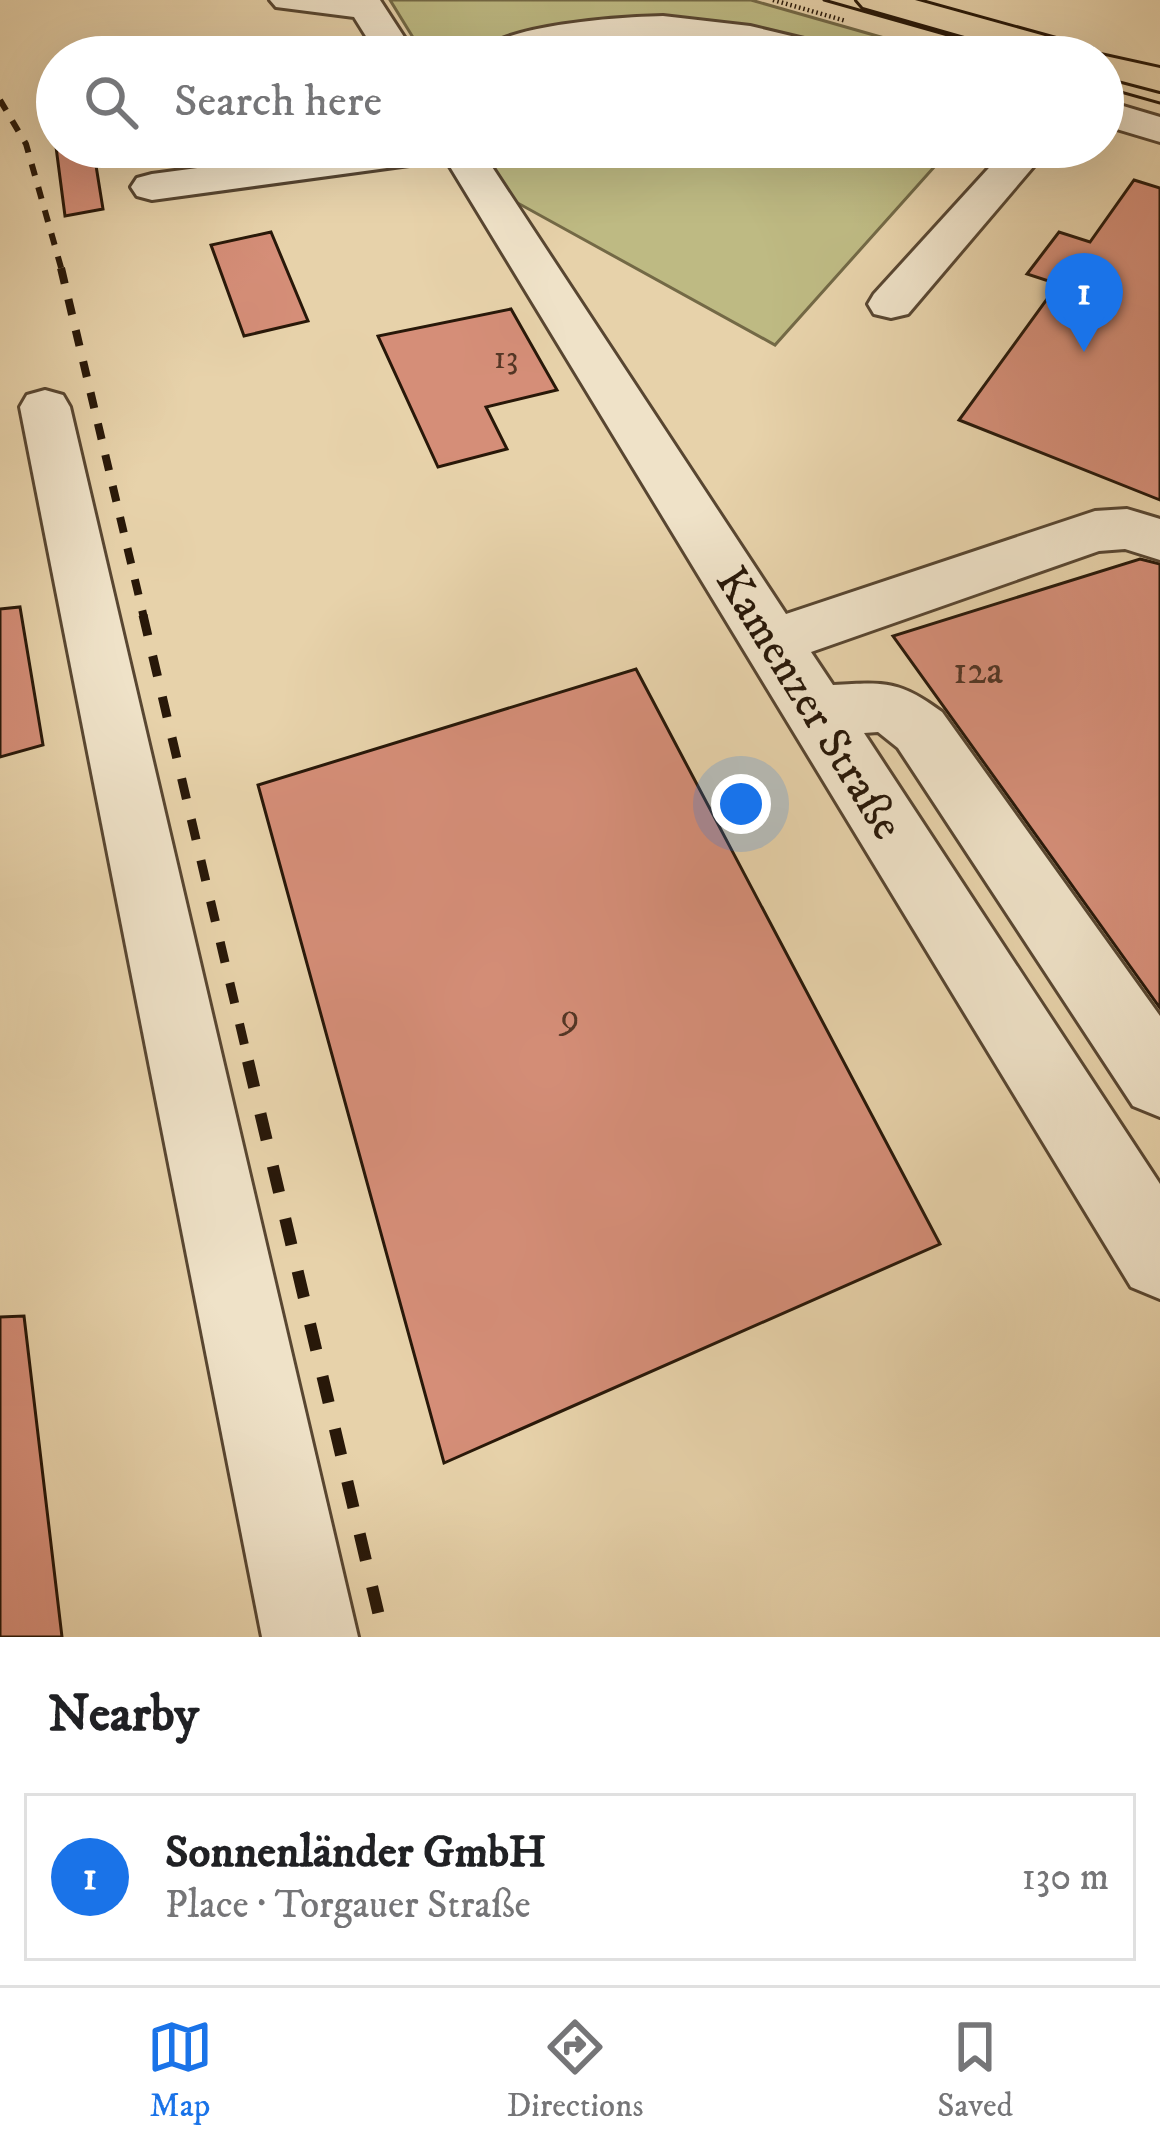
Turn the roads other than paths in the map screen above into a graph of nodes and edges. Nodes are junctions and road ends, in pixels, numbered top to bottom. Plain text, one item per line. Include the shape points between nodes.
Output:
1 (288, 0) edge
2 (875, 0) edge
3 (364, 3) edge
4 (385, 36) edge
5 (571, 36) edge
6 (754, 36) edge
7 (1004, 36) edge
8 (1124, 70) edge
9 (1160, 80) edge
10 (1124, 119) edge
11 (1160, 130) edge
12 (296, 168) edge
13 (469, 168) edge
14 (1011, 168) edge
15 (152, 187) dead end
16 (891, 304) dead end
17 (45, 406) dead end
18 (1160, 540) edge
19 (773, 641) junction
20 (817, 711) junction
21 (1160, 1080) edge
22 (1160, 1258) edge
23 (310, 1637) edge

1 - 3 street
2 - 7 main road
3 - 4 street
5 - 6 street via 680,28
8 - 9 main road
10 - 11 street
12 - 15 street
13 - 19 street, Kamenzer Straße
14 - 16 street
17 - 23 street
18 - 19 street via 1127,529 1082,535
19 - 20 street, Kamenzer Straße
20 - 21 street via 890,707 920,730
20 - 22 street, Kamenzer Straße

